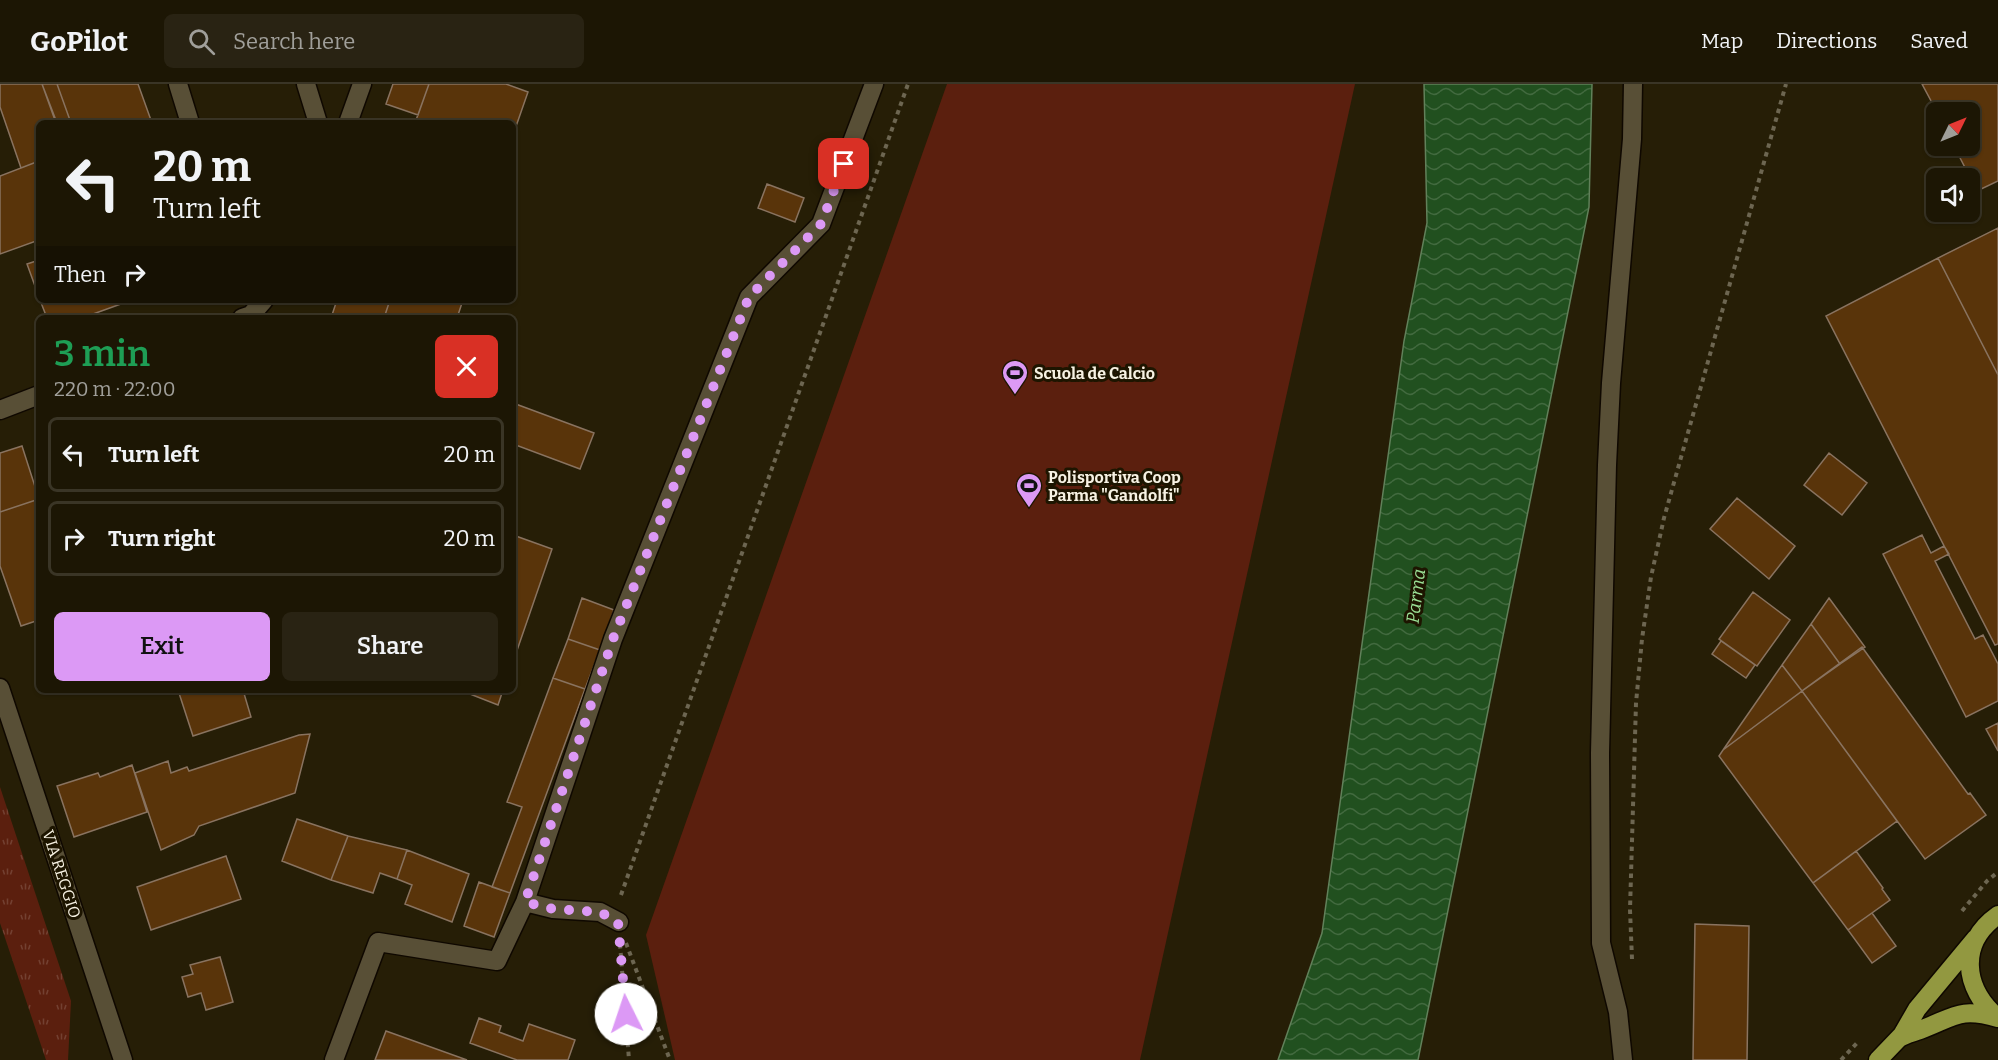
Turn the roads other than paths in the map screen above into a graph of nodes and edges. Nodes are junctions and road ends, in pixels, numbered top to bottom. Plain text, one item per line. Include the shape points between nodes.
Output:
1 (178, 84) edge
2 (306, 84) edge
3 (362, 84) edge
4 (874, 84) edge
5 (1633, 84) edge
6 (189, 120) edge
7 (317, 120) edge
8 (349, 120) edge
9 (259, 303) edge
10 (246, 311) edge
11 (36, 396) edge
12 (0, 410) edge
13 (0, 688) edge
14 (525, 902) junction
15 (1998, 915) edge
16 (618, 922) road end
17 (1976, 938) junction
18 (1998, 1018) edge
19 (1898, 1039) junction
20 (123, 1060) edge
21 (334, 1060) edge
22 (1623, 1060) edge
23 (1878, 1060) edge

1 - 6 street
2 - 7 street
3 - 8 street
4 - 14 street via 821,224 749,297 613,639
5 - 22 street via 1607,465 1600,765 1601,944 1618,1012
9 - 10 street
11 - 12 street
13 - 20 street, VIA REGGIO
14 - 16 street via 553,909 600,912
14 - 21 street via 497,961 378,942
15 - 17 main road
17 - 18 main road via 1970,959 1971,981 1981,1000
17 - 19 main road via 1917,1009
18 - 19 main road via 1963,1013
19 - 23 main road

